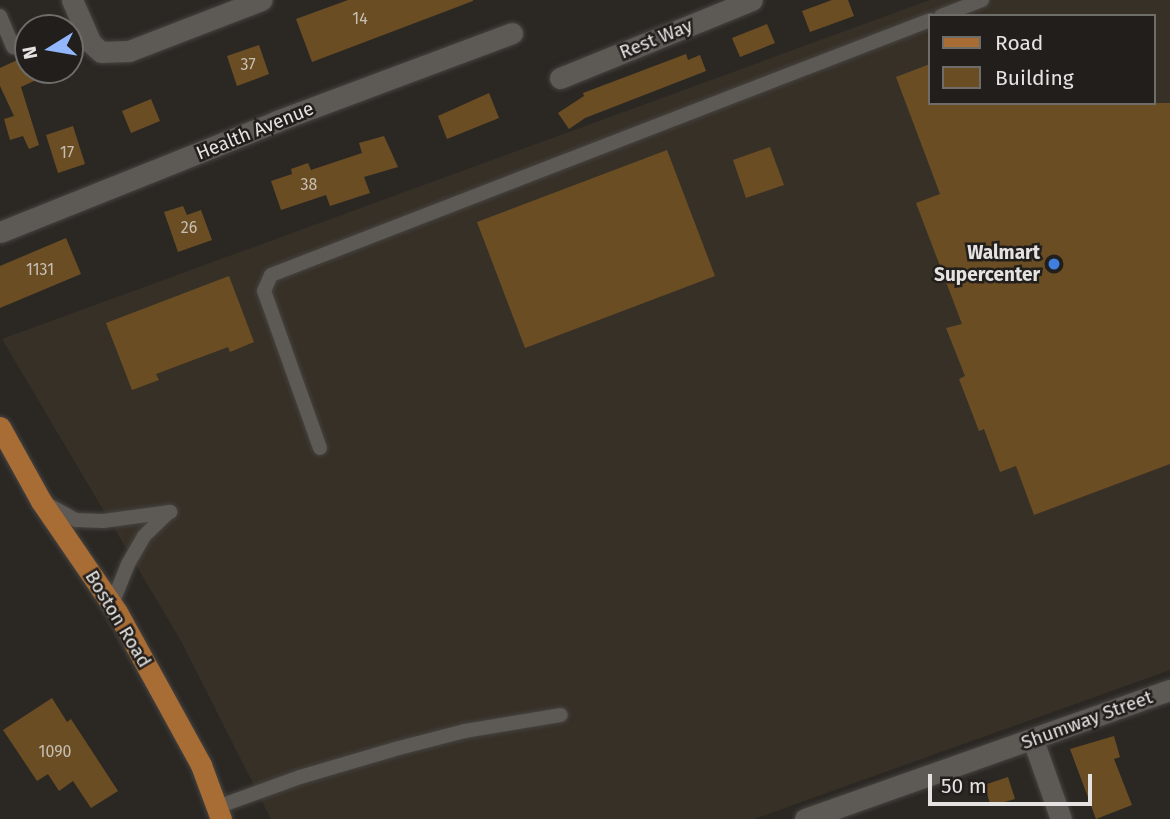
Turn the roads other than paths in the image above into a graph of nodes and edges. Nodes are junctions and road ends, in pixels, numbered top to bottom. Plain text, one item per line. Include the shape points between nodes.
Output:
1 (72, 0) edge
2 (261, 0) edge
3 (752, 0) edge
4 (982, 0) edge
5 (946, 14) edge
6 (0, 16) edge
7 (928, 21) edge
8 (512, 33) dead end
9 (13, 47) dead end
10 (560, 78) dead end
11 (0, 232) edge
12 (0, 427) edge
13 (320, 449) dead end
14 (41, 501) junction
15 (111, 604) junction
16 (1170, 690) edge
17 (561, 715) dead end
18 (1032, 740) junction
19 (848, 812) edge
20 (219, 813) edge
21 (805, 819) edge
22 (1061, 819) edge

1 - 2 street via 91,43 101,52 129,51
3 - 10 street, Rest Way
4 - 5 lane
6 - 9 lane
7 - 13 lane via 271,275 264,291
8 - 11 street, Health Avenue
12 - 14 main road, Boston Road
14 - 15 main road, Boston Road
14 - 15 lane via 76,520 170,512 144,536
15 - 20 main road, Boston Road via 201,765
16 - 18 street, Shumway Street
17 - 20 lane via 465,731 388,751 300,777
18 - 19 street, Shumway Street
18 - 22 street
19 - 21 street, Shumway Street

